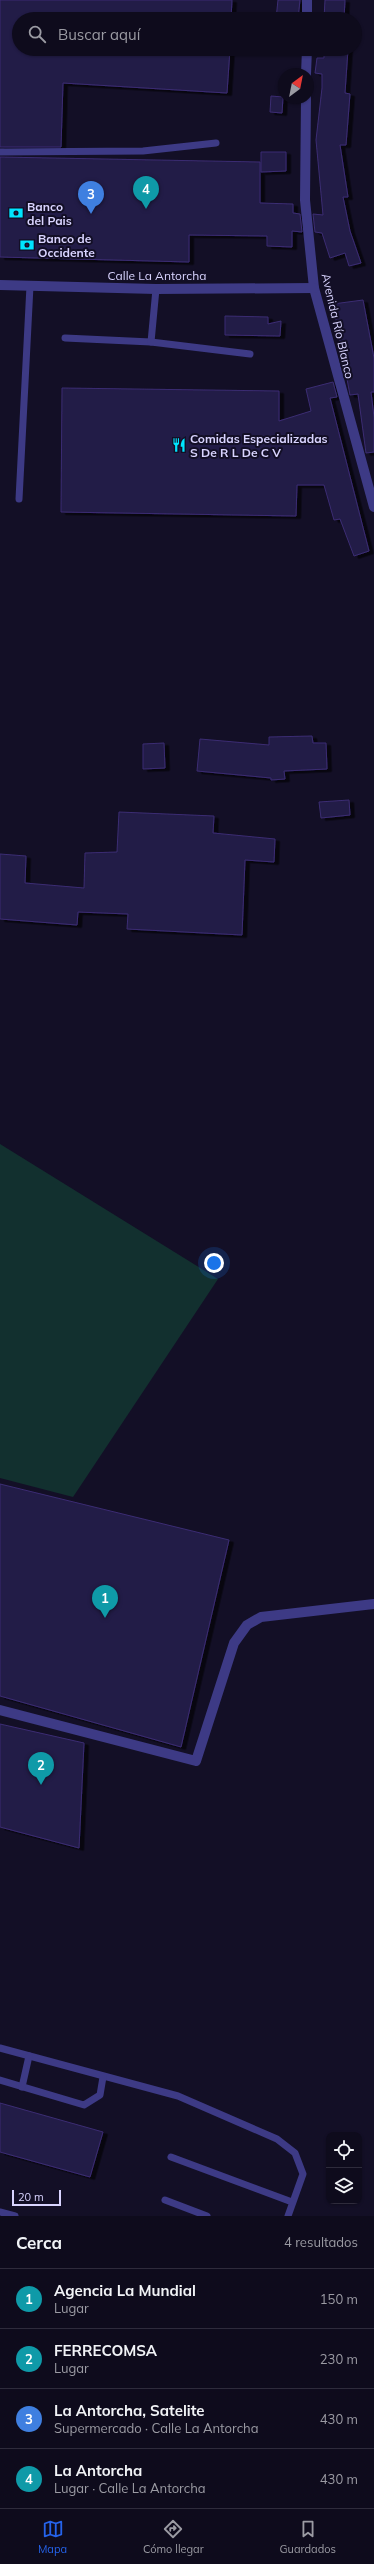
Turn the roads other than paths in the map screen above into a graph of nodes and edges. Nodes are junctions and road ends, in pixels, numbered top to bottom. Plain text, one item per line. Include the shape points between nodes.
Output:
1 (307, 0) edge
2 (307, 12) edge
3 (307, 56) edge
4 (306, 68) edge
5 (306, 104) edge
6 (216, 143) dead end
7 (0, 152) edge
8 (0, 285) edge
9 (30, 286) junction
10 (314, 288) junction
11 (156, 289) junction
12 (65, 338) dead end
13 (151, 342) junction
14 (250, 354) dead end
15 (19, 499) dead end
16 (374, 507) edge
17 (374, 1604) edge
18 (0, 1710) edge
19 (0, 2048) edge
20 (29, 2056) junction
21 (103, 2077) junction
22 (0, 2080) edge
23 (22, 2087) junction
24 (171, 2157) dead end
25 (165, 2200) dead end
26 (292, 2202) junction
27 (0, 2212) edge
28 (15, 2216) edge
29 (207, 2216) edge
30 (288, 2216) edge

1 - 2 street
3 - 4 street
5 - 10 street, Avenida Río Blanco via 305,200
6 - 7 lane via 143,151
8 - 9 street, Calle La Antorcha
9 - 11 street, Calle La Antorcha
9 - 15 lane
10 - 11 street, Calle La Antorcha
10 - 16 street, Avenida Río Blanco
11 - 13 lane
12 - 13 lane
13 - 14 lane
17 - 18 street via 261,1617 247,1625 234,1643 196,1761
19 - 20 lane
20 - 21 lane
20 - 23 lane
21 - 23 lane via 100,2095 84,2105
21 - 26 lane via 178,2096 277,2139 295,2153 303,2174
22 - 23 lane
24 - 26 lane
25 - 29 lane
26 - 30 lane
27 - 28 lane

